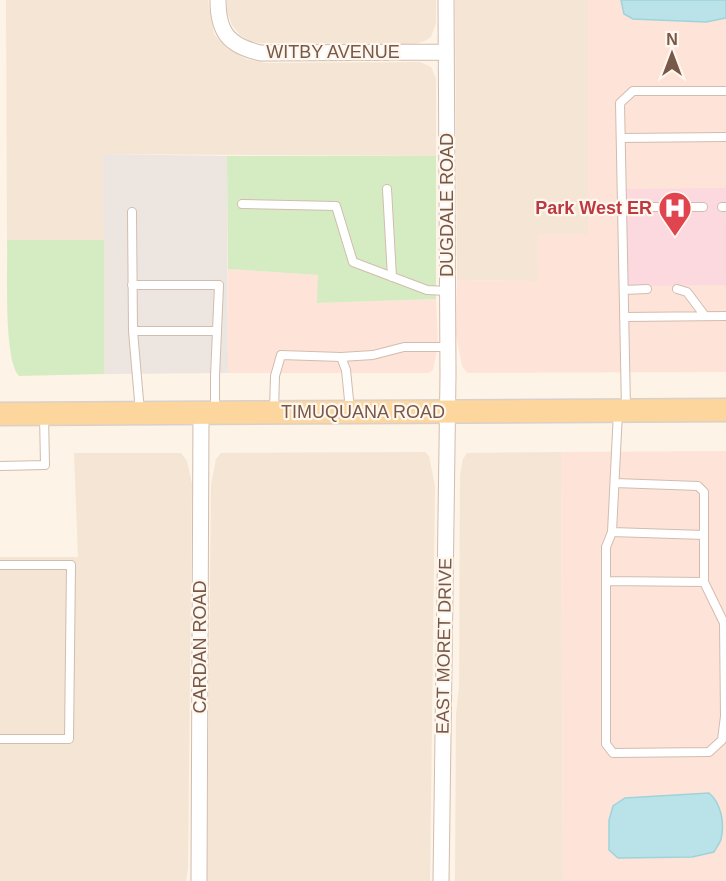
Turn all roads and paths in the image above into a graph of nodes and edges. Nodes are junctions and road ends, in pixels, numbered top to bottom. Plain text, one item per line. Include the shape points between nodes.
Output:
1 (218, 0) edge
2 (446, 0) edge
3 (446, 52) junction
4 (726, 91) edge
5 (726, 137) edge
6 (621, 138) junction
7 (387, 189) dead end
8 (243, 204) dead end
9 (623, 207) junction
10 (703, 207) dead end
11 (132, 213) dead end
12 (392, 277) junction
13 (132, 285) junction
14 (647, 289) dead end
15 (677, 289) dead end
16 (624, 290) junction
17 (447, 291) junction
18 (705, 316) junction
19 (726, 316) edge
20 (624, 317) junction
21 (133, 331) junction
22 (217, 331) junction
23 (447, 346) junction
24 (341, 357) junction
25 (622, 410) junction
26 (726, 410) edge
27 (447, 411) junction
28 (208, 412) junction
29 (274, 412) junction
30 (350, 412) junction
31 (140, 413) junction
32 (0, 414) edge
33 (44, 414) junction
34 (0, 466) edge
35 (615, 483) junction
36 (612, 532) junction
37 (704, 535) junction
38 (0, 565) edge
39 (606, 581) junction
40 (704, 582) junction
41 (0, 739) edge
42 (199, 881) edge
43 (441, 881) edge

1 - 3 street, WITBY AVENUE via 224,31 234,44 247,50
2 - 3 street, DUGDALE ROAD
3 - 17 street, DUGDALE ROAD
4 - 6 lane via 633,91 620,103
5 - 6 lane
6 - 9 lane
7 - 12 lane
8 - 12 lane via 336,206 353,261
9 - 10 lane
9 - 16 lane
11 - 13 lane
12 - 17 lane via 427,291
13 - 21 lane
13 - 22 lane via 219,285
14 - 16 lane
15 - 18 lane via 687,292
16 - 20 lane
17 - 23 street, DUGDALE ROAD
18 - 19 lane
18 - 20 lane
20 - 25 lane
21 - 22 lane
21 - 31 lane
22 - 28 lane
23 - 24 lane via 405,346 373,355
23 - 27 street, DUGDALE ROAD
24 - 29 lane via 281,356 275,376
24 - 30 lane
25 - 26 main road, TIMUQUANA ROAD
25 - 27 main road, TIMUQUANA ROAD
25 - 35 lane
27 - 30 main road, TIMUQUANA ROAD
27 - 43 street, EAST MORET DRIVE
28 - 29 main road, TIMUQUANA ROAD
28 - 31 main road, TIMUQUANA ROAD
28 - 42 street, CARDAN ROAD
29 - 30 main road, TIMUQUANA ROAD
31 - 33 main road, TIMUQUANA ROAD
32 - 33 main road, TIMUQUANA ROAD
33 - 34 lane via 45,465
35 - 36 lane
35 - 37 lane via 698,486 704,492
36 - 37 lane
36 - 39 lane via 606,547
37 - 40 lane
38 - 41 lane via 71,565 69,739
39 - 40 lane
39 - 40 lane via 606,744 614,753 709,752 722,740 724,623

